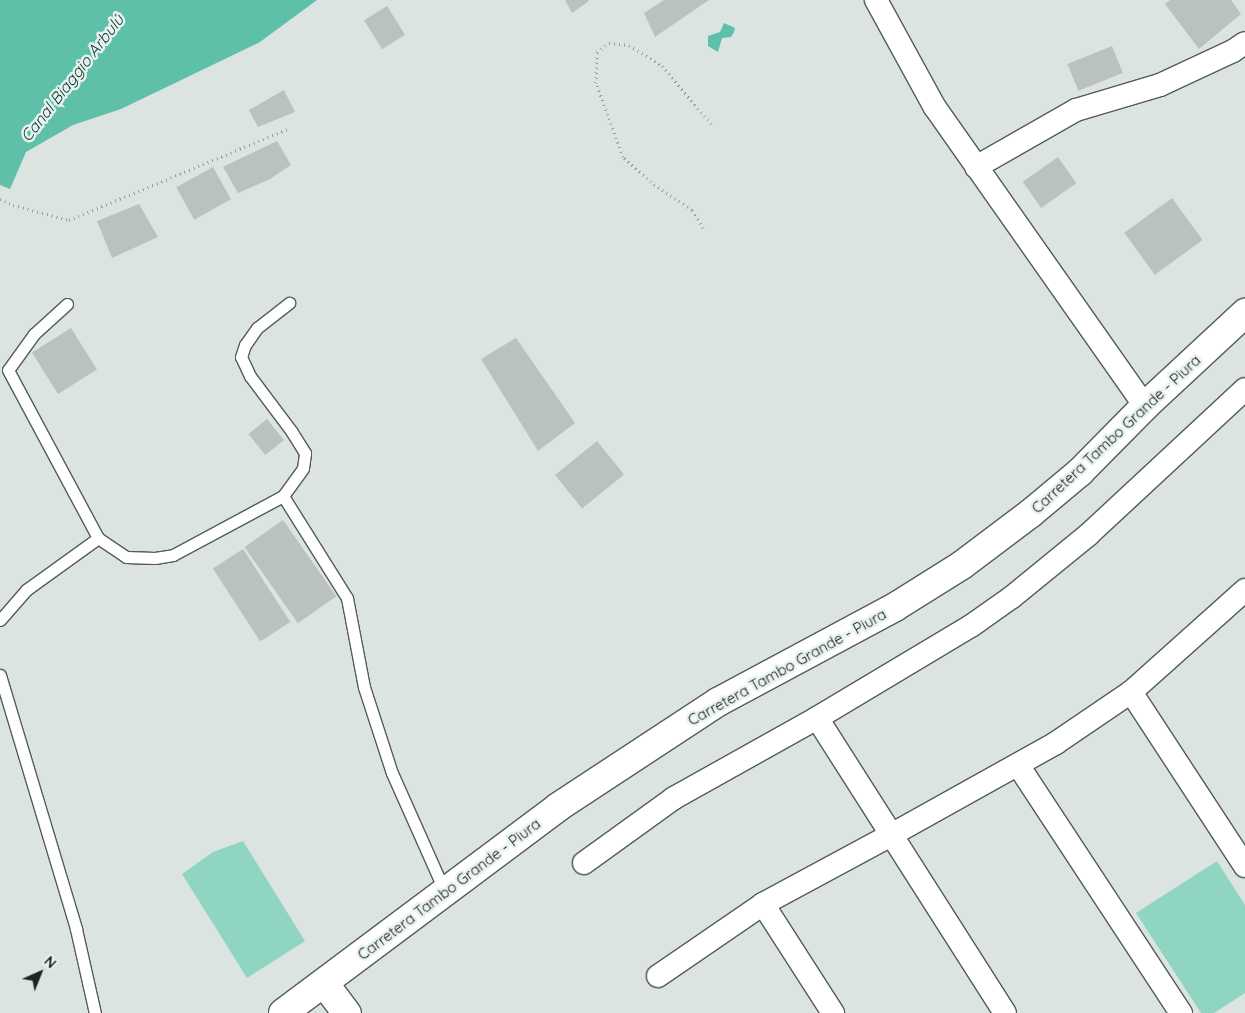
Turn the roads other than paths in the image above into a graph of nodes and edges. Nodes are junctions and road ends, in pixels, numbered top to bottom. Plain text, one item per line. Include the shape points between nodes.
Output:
1 (876, 0) edge
2 (1245, 42) edge
3 (976, 167) junction
4 (289, 303) dead end
5 (67, 304) dead end
6 (1245, 313) edge
7 (1245, 389) edge
8 (1145, 406) junction
9 (283, 496) junction
10 (98, 538) junction
11 (1242, 602) edge
12 (0, 620) edge
13 (0, 676) edge
14 (1131, 692) junction
15 (817, 718) junction
16 (1018, 765) junction
17 (891, 835) junction
18 (584, 863) dead end
19 (1245, 866) edge
20 (445, 892) junction
21 (762, 904) junction
22 (658, 976) dead end
23 (317, 997) edge
24 (95, 1013) edge
25 (283, 1013) edge
26 (347, 1013) edge
27 (833, 1013) edge
28 (1005, 1013) edge
29 (1181, 1013) edge

1 - 3 street via 934,106
2 - 3 street via 1233,51 1160,85 1076,110
3 - 8 street
4 - 9 lane via 257,328 241,357 250,376 305,453 303,468
5 - 10 lane via 34,334 8,370
6 - 8 main road, Carretera Tambo Grande - Piura
7 - 15 street via 1088,535 1012,597 971,626
8 - 20 main road, Carretera Tambo Grande - Piura via 1080,472 962,565 896,607 718,702 558,807
9 - 10 lane via 173,555 126,557
9 - 20 lane via 347,598 364,687 392,773
10 - 12 lane via 26,590
11 - 14 street
13 - 24 lane via 76,929
14 - 16 street
14 - 19 street
15 - 17 street
15 - 18 street via 674,798
16 - 17 street
16 - 29 street
17 - 21 street
17 - 28 street
20 - 23 main road, Carretera Tambo Grande - Piura
21 - 22 street
21 - 27 street
23 - 25 main road, Carretera Tambo Grande - Piura
23 - 26 main road

